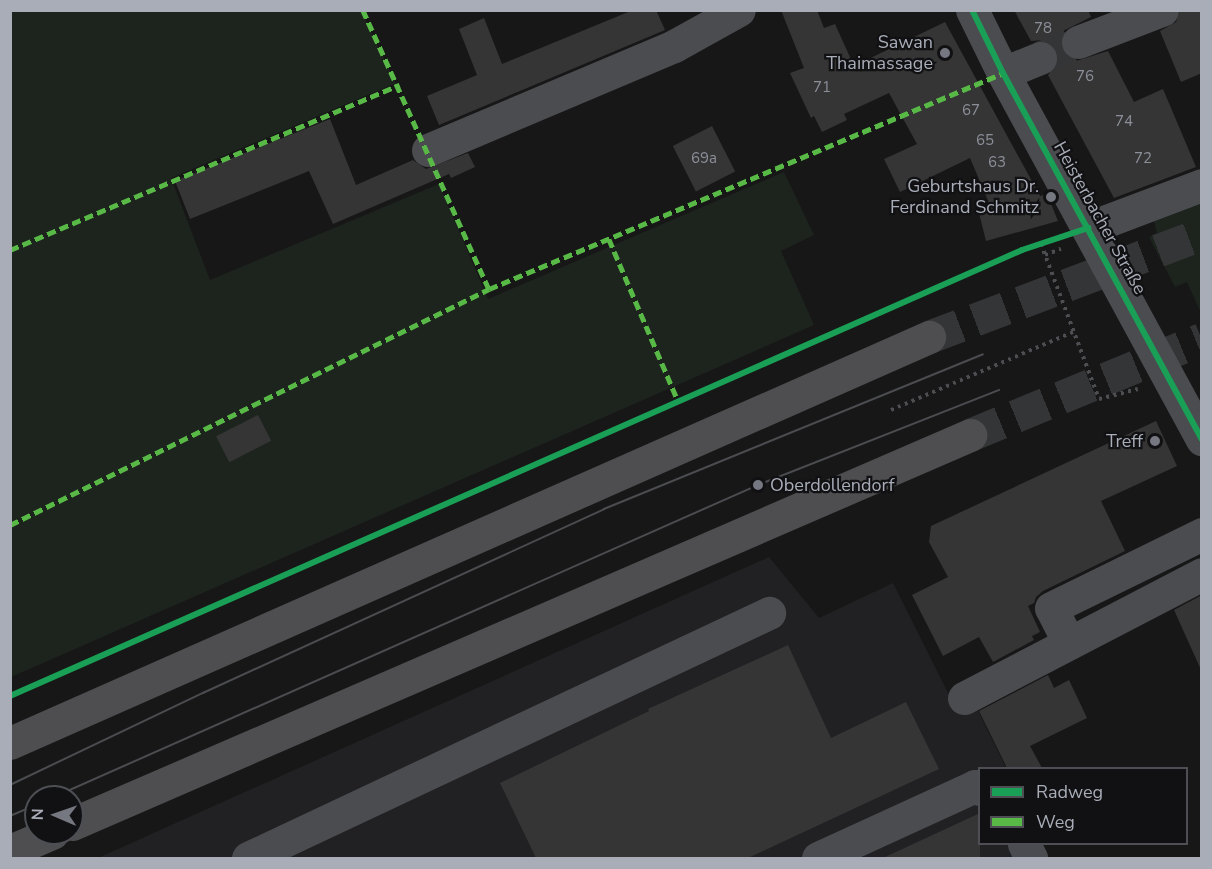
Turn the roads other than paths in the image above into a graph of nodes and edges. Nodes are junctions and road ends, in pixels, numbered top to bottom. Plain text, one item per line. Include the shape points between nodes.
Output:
1 (739, 10) edge
2 (972, 10) edge
3 (1162, 10) edge
4 (1078, 42) tunnel mouth
5 (1040, 58) tunnel mouth
6 (1003, 73) junction
7 (428, 150) dead end
8 (1202, 185) edge
9 (1077, 238) junction
10 (929, 337) tunnel mouth
11 (970, 435) tunnel mouth
12 (1202, 440) edge
13 (1202, 534) edge
14 (1202, 574) edge
15 (769, 613) dead end
16 (1069, 643) junction
17 (964, 698) dead end
18 (10, 742) edge
19 (978, 788) edge
20 (84, 819) edge
21 (24, 845) edge
22 (10, 851) edge
23 (248, 858) edge
24 (819, 858) edge

1 - 7 street via 674,46
2 - 6 street, Heisterbacher Straße
3 - 4 street
5 - 6 street
6 - 9 street, Heisterbacher Straße
8 - 9 street
9 - 12 street, Heisterbacher Straße
10 - 18 highway
11 - 20 highway
13 - 16 street via 1051,608
14 - 16 street
15 - 23 street
16 - 17 street
19 - 24 street
21 - 22 highway

